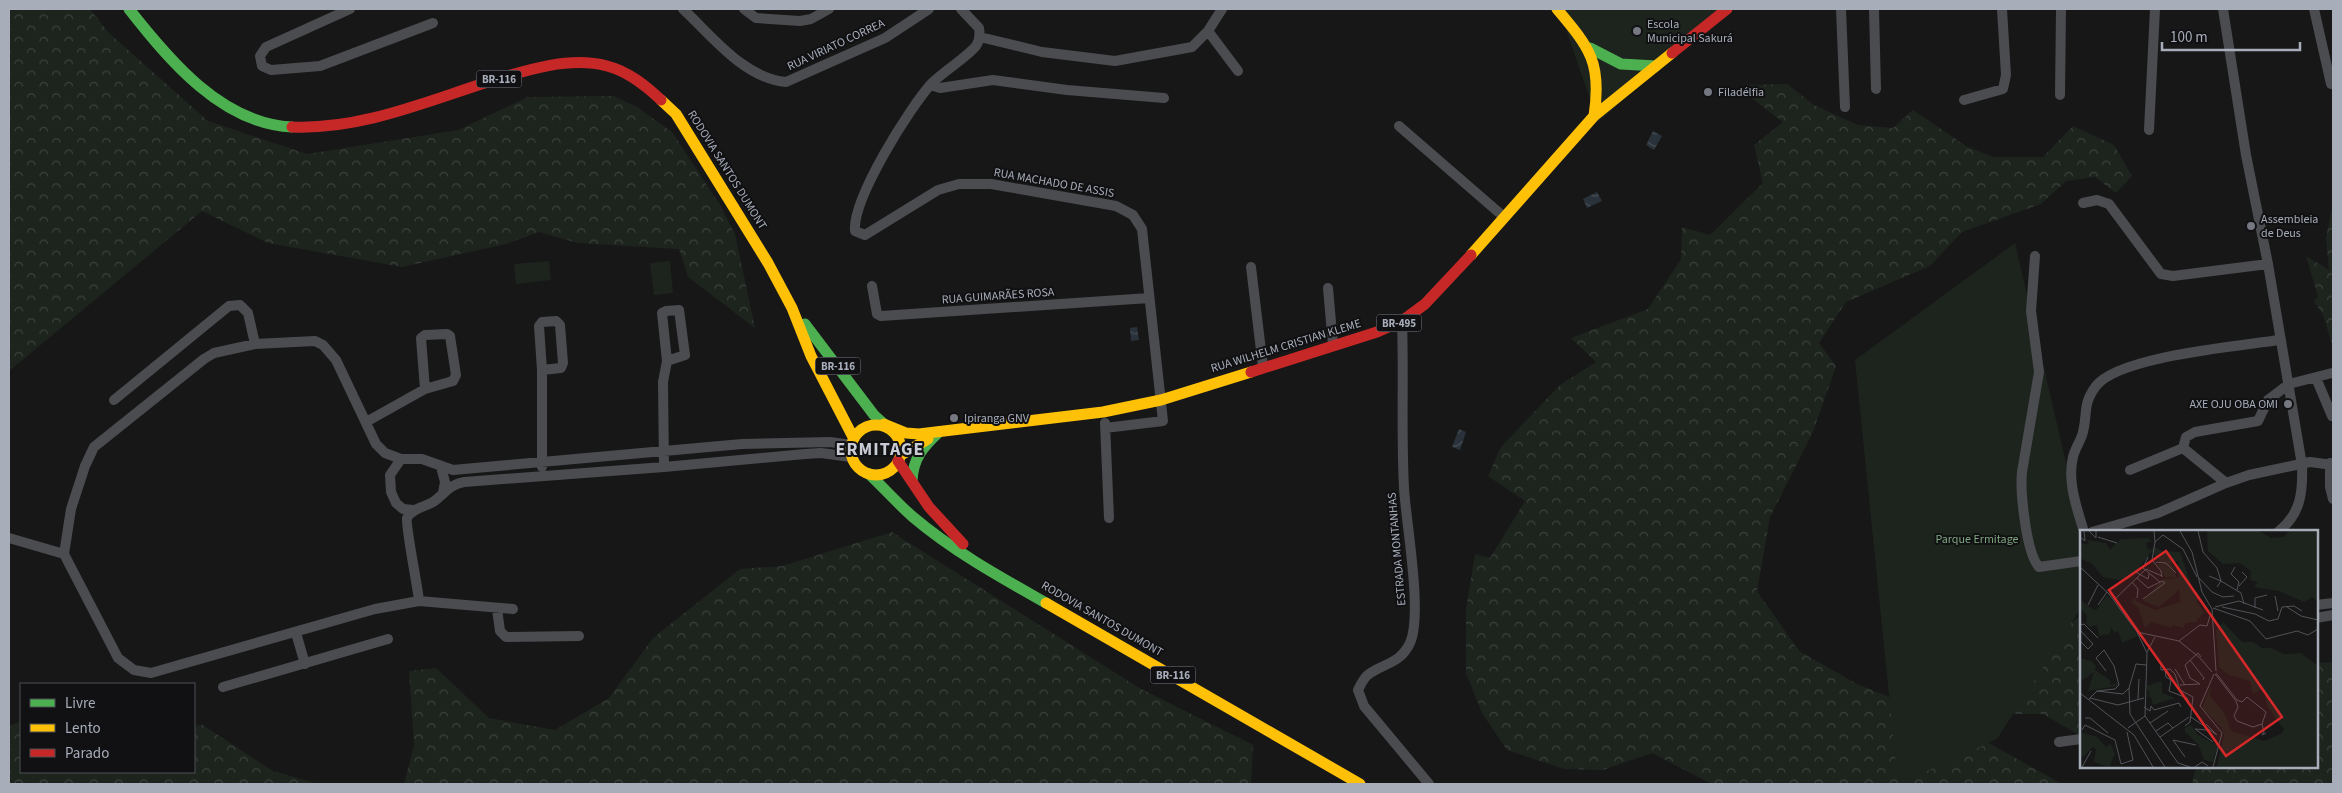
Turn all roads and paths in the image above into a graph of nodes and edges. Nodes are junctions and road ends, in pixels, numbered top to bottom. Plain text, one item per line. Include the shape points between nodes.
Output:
1 (129, 9) edge
2 (350, 9) edge
3 (683, 9) edge
4 (744, 9) edge
5 (829, 9) edge
6 (929, 9) edge
7 (961, 9) edge
8 (1222, 9) edge
9 (1558, 9) edge
10 (1726, 9) edge
11 (1841, 9) edge
12 (1874, 9) edge
13 (2002, 9) edge
14 (2061, 9) edge
15 (2155, 9) edge
16 (2223, 9) edge
17 (2314, 9) edge
18 (433, 23) dead end
19 (1208, 31) junction
20 (980, 37) junction
21 (1590, 48) junction
22 (1656, 66) junction
23 (1238, 71) dead end
24 (2330, 84) dead end
25 (930, 85) junction
26 (1876, 89) dead end
27 (2060, 95) dead end
28 (1164, 98) dead end
29 (1964, 100) dead end
30 (1844, 108) dead end
31 (1594, 116) junction
32 (1399, 126) dead end
33 (2149, 130) dead end
34 (2083, 203) dead end
35 (1504, 217) junction
36 (2035, 256) dead end
37 (2268, 264) junction
38 (1251, 267) dead end
39 (872, 286) dead end
40 (1328, 288) dead end
41 (1149, 298) junction
42 (792, 308) junction
43 (1402, 321) junction
44 (2280, 340) junction
45 (254, 344) junction
46 (1333, 345) junction
47 (667, 361) junction
48 (1263, 367) junction
49 (542, 370) junction
50 (2332, 373) dead end
51 (2316, 378) junction
52 (2289, 384) junction
53 (424, 389) junction
54 (114, 400) dead end
55 (1160, 400) junction
56 (1103, 412) junction
57 (2332, 416) edge
58 (366, 422) junction
59 (884, 424) junction
60 (1105, 428) junction
61 (939, 432) junction
62 (852, 447) junction
63 (2183, 448) junction
64 (664, 451) junction
65 (900, 458) junction
66 (401, 459) junction
67 (542, 462) junction
68 (2332, 464) edge
69 (2302, 465) junction
70 (441, 467) junction
71 (664, 467) junction
72 (2130, 470) dead end
73 (869, 474) junction
74 (542, 475) junction
75 (912, 481) junction
76 (2226, 482) junction
77 (443, 493) junction
78 (2333, 499) edge
79 (414, 510) junction
80 (1109, 518) dead end
81 (2083, 530) edge
82 (2099, 530) edge
83 (2280, 530) edge
84 (9, 538) edge
85 (64, 554) junction
86 (2080, 561) edge
87 (985, 568) junction
88 (419, 601) junction
89 (2333, 602) edge
90 (2317, 605) edge
91 (496, 609) junction
92 (513, 609) dead end
93 (2333, 615) edge
94 (2317, 618) edge
95 (296, 633) junction
96 (580, 636) dead end
97 (388, 639) dead end
98 (305, 664) junction
99 (223, 688) dead end
100 (2080, 739) edge
101 (2059, 742) dead end
102 (1360, 784) edge
103 (1429, 784) edge

1 - 42 main road, RODOVIA SANTOS DUMONT / BR-116 via 190,76 216,97 241,114 290,127 335,127 365,121 549,65 590,64 624,73 664,100 676,114
2 - 18 street via 266,47 260,56 262,66 271,70 320,66
3 - 6 street, RUA VIRIATO CORREA via 746,67 773,81 786,82 885,38
4 - 5 street via 756,18 800,21
7 - 20 street via 980,28
8 - 19 street
9 - 21 main road
10 - 22 main road, RUA WILHELM CRISTIAN KLEME / BR-495
11 - 30 street
12 - 26 street
13 - 29 street via 2006,75 2003,89
14 - 27 street
15 - 33 street
16 - 37 street via 2246,155
17 - 24 street
19 - 20 street via 1192,47 1115,61 1042,52
19 - 23 street
20 - 25 street via 977,44
21 - 22 main road via 1613,62 1634,67
21 - 31 main road via 1597,66
22 - 31 main road, RUA WILHELM CRISTIAN KLEME / BR-495
25 - 28 street via 940,88 993,80
25 - 41 street, RUA MACHADO DE ASSIS via 894,138 864,195 854,222 855,230 865,235 938,190 959,184 991,184 1116,206 1133,214 1142,229
31 - 35 main road, RUA WILHELM CRISTIAN KLEME / BR-495
32 - 35 street
34 - 37 street via 2097,200 2110,204 2161,274 2173,276
35 - 43 main road, RUA WILHELM CRISTIAN KLEME / BR-495 via 1442,287
36 - 86 street via 2031,311 2039,372 2022,472 2023,513 2039,566
37 - 44 street
38 - 48 street
39 - 41 street, RUA GUIMARÃES ROSA via 877,314 882,316
40 - 46 street
41 - 55 street, RUA MACHADO DE ASSIS
42 - 59 main road, BR-116
42 - 62 main road, BR-116
43 - 46 main road, RUA WILHELM CRISTIAN KLEME / BR-495
43 - 103 street, ESTRADA MONTANHAS via 1401,399 1413,632 1404,651 1386,667 1368,674 1358,690 1364,706
44 - 52 street
44 - 81 street via 2153,360 2120,370 2101,381 2085,406 2084,431 2071,467 2074,496
45 - 54 street via 248,313 240,305 229,306
45 - 58 street via 307,340 322,345 336,360
45 - 85 street via 214,353 204,359 94,447 72,509
46 - 48 main road, RUA WILHELM CRISTIAN KLEME / BR-495
47 - 47 street via 662,314 679,310 685,355
47 - 64 street via 663,382
48 - 55 main road, RUA WILHELM CRISTIAN KLEME / BR-495
49 - 49 street via 561,368 559,322 542,322 540,326
49 - 67 street
50 - 51 street
51 - 52 street
51 - 57 street
52 - 63 street via 2268,400 2258,420 2195,432 2186,437
52 - 69 street
53 - 53 street via 451,383 455,378 450,336 447,334 425,334 421,338
53 - 58 street
55 - 56 main road, RUA WILHELM CRISTIAN KLEME / BR-495
55 - 60 street, RUA MACHADO DE ASSIS via 1162,422
56 - 60 street
56 - 61 main road, RUA WILHELM CRISTIAN KLEME / BR-495
58 - 66 street via 376,444 385,453
59 - 61 main road, BR-495 via 906,433
59 - 62 main road via 866,428
59 - 65 main road, BR-116 via 899,437
60 - 80 street
61 - 65 main road, BR-495
61 - 75 main road via 918,452
62 - 64 street via 830,442 742,444
62 - 71 street via 821,453
62 - 73 main road, BR-116 via 861,471
63 - 72 street
63 - 76 street
64 - 67 street
64 - 71 street
65 - 73 main road via 894,466 879,474
65 - 75 main road, BR-116
66 - 70 street via 422,459
66 - 79 street via 390,475 391,492 403,509
67 - 70 street via 453,470
67 - 74 street
68 - 69 street via 2316,462
68 - 78 street via 2330,486
69 - 76 street
69 - 83 street via 2303,490 2299,503
70 - 77 street via 445,482
71 - 74 street
73 - 87 main road, BR-116 via 913,516
74 - 77 street via 453,484
75 - 87 main road, BR-116 via 929,507
76 - 82 street via 2158,513
77 - 79 street
79 - 88 street via 406,527
84 - 85 street
85 - 95 street via 112,650 134,670 151,672
87 - 102 main road, RODOVIA SANTOS DUMONT / BR-116
88 - 91 street
88 - 95 street via 375,609
89 - 90 street
91 - 92 street
91 - 96 street via 500,632 506,637
93 - 94 street
95 - 98 street
97 - 98 street
98 - 99 street
100 - 101 street

